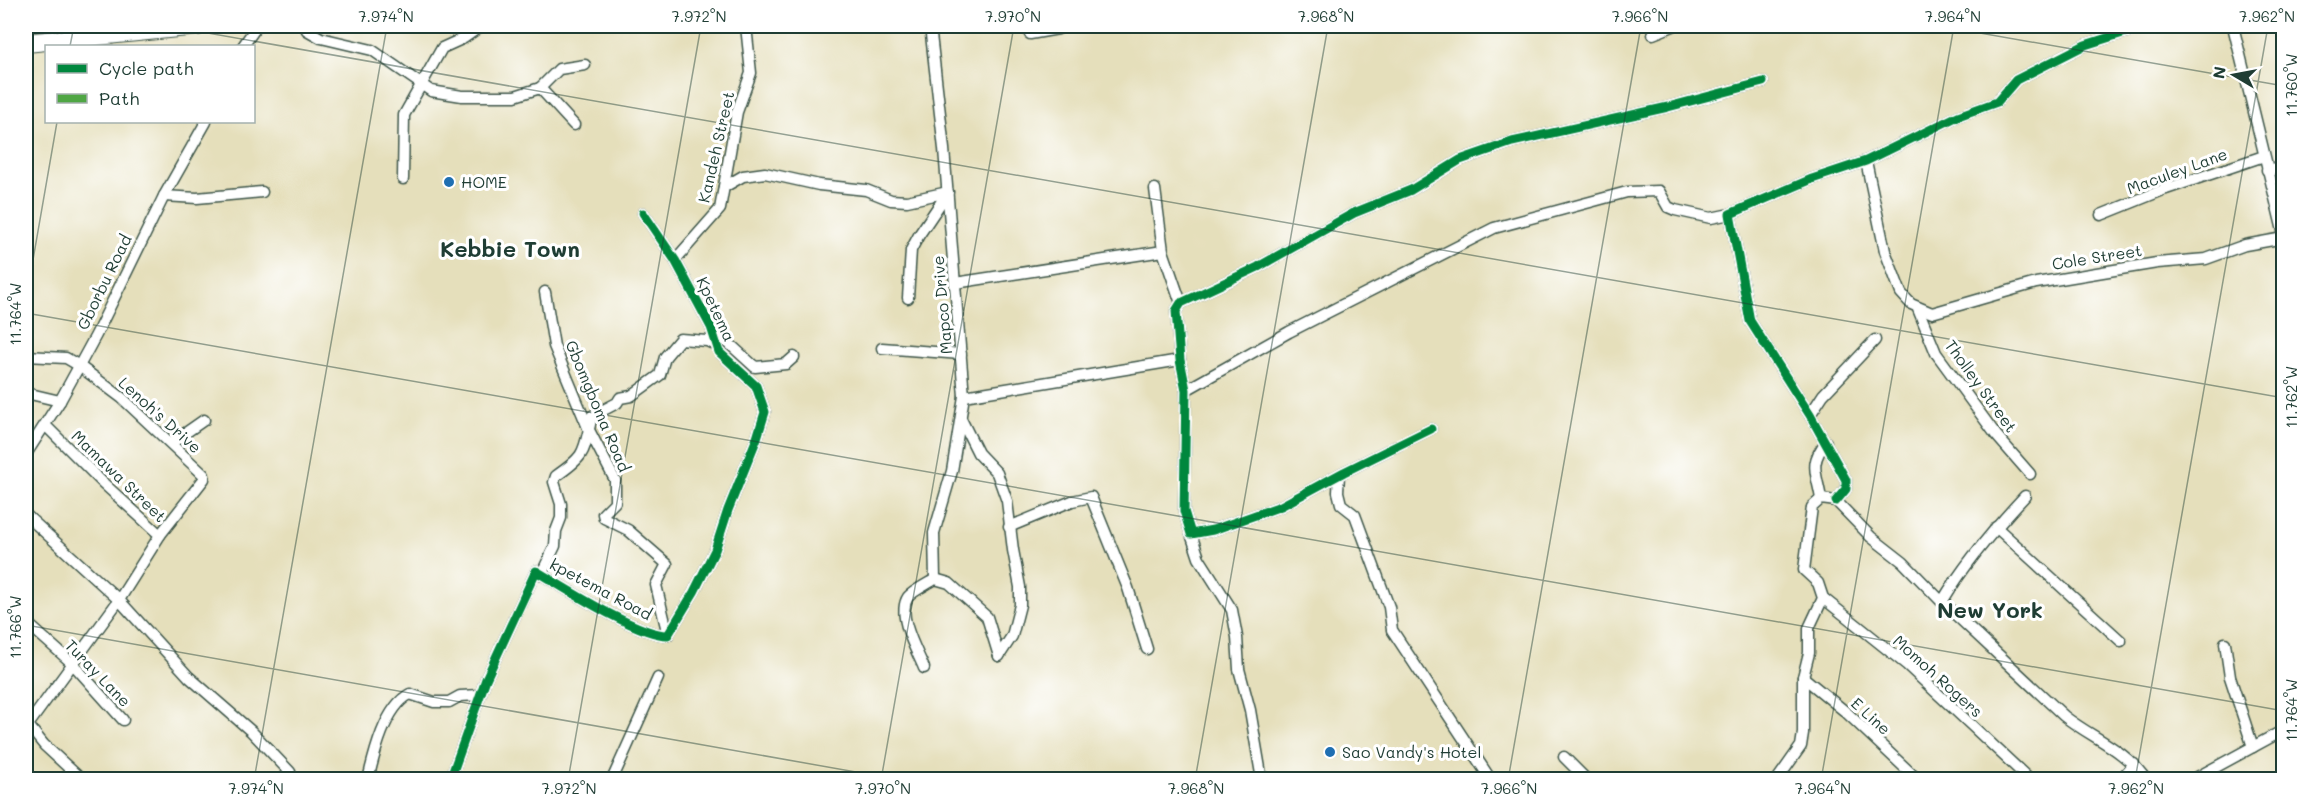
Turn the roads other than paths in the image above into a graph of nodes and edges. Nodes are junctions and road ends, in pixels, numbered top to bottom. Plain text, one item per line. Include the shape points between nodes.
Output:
1 (198, 26) edge
2 (257, 26) edge
3 (305, 26) edge
4 (481, 26) edge
5 (746, 26) edge
6 (930, 26) edge
7 (1057, 26) edge
8 (1673, 26) edge
9 (2145, 26) edge
10 (2233, 26) edge
11 (60, 33) edge
12 (1653, 33) dead end
13 (1030, 34) dead end
14 (26, 43) edge
15 (244, 45) edge
16 (585, 65) dead end
17 (1763, 82) dead end
18 (421, 84) junction
19 (540, 88) junction
20 (205, 123) edge
21 (574, 125) dead end
22 (2264, 156) junction
23 (1866, 161) junction
24 (2283, 166) edge
25 (2267, 170) junction
26 (403, 180) dead end
27 (724, 187) junction
28 (1155, 189) dead end
29 (262, 192) dead end
30 (948, 192) junction
31 (164, 196) junction
32 (642, 213) dead end
33 (1730, 214) junction
34 (2101, 214) dead end
35 (2283, 236) edge
36 (1163, 251) junction
37 (675, 260) junction
38 (955, 283) junction
39 (545, 292) dead end
40 (908, 298) dead end
41 (1181, 303) junction
42 (1918, 309) junction
43 (711, 327) junction
44 (1875, 340) dead end
45 (716, 345) junction
46 (882, 348) dead end
47 (961, 354) junction
48 (26, 356) edge
49 (795, 357) dead end
50 (1180, 360) junction
51 (78, 365) junction
52 (1186, 390) junction
53 (26, 393) edge
54 (964, 396) junction
55 (60, 401) junction
56 (765, 412) joint
57 (1810, 415) junction
58 (961, 419) junction
59 (204, 420) dead end
60 (45, 425) junction
61 (1431, 429) dead end
62 (589, 430) junction
63 (1826, 442) junction
64 (171, 443) junction
65 (26, 454) edge
66 (2030, 474) dead end
67 (1339, 475) junction
68 (2025, 496) dead end
69 (1821, 499) junction
70 (1836, 501) junction
71 (26, 515) edge
72 (1010, 527) junction
73 (1996, 527) junction
74 (1191, 534) junction
75 (160, 535) junction
76 (541, 575) junction
77 (935, 579) junction
78 (1823, 598) junction
79 (119, 600) junction
80 (1942, 602) junction
81 (26, 622) edge
82 (668, 635) junction
83 (2121, 640) dead end
84 (2224, 643) dead end
85 (1148, 649) dead end
86 (72, 663) junction
87 (924, 668) dead end
88 (1803, 676) junction
89 (658, 678) dead end
90 (480, 695) junction
91 (123, 720) dead end
92 (2283, 730) edge
93 (2253, 747) junction
94 (1564, 757) dead end
95 (2134, 764) junction
96 (290, 772) dead end
97 (82, 780) edge
98 (368, 780) edge
99 (450, 780) edge
100 (612, 780) edge
101 (1262, 780) edge
102 (1491, 780) edge
103 (1587, 780) edge
104 (1777, 780) edge
105 (1918, 780) edge
106 (2030, 780) edge
107 (2120, 780) edge
108 (2146, 780) edge
109 (2192, 780) edge

1 - 11 highway
2 - 15 street
3 - 18 street via 321,38 372,50
4 - 18 street via 442,48
5 - 27 street, Kandeh Street via 751,73 737,112
6 - 30 street, Mapco Drive
7 - 13 street via 1058,29
8 - 12 street
9 - 23 street via 2085,45 2016,80 1997,102 1958,116
10 - 22 street
11 - 14 highway
16 - 19 street via 559,69
17 - 41 street via 1512,142 1460,160 1410,190 1354,213 1258,267
18 - 19 street via 430,91 462,96 514,96
18 - 26 street via 404,115
19 - 21 street
20 - 31 street, Gborbu Road
22 - 25 street
22 - 34 street, Maculey Lane
23 - 33 street
23 - 42 street, Tholley Street via 1887,260 1905,299
24 - 25 street
25 - 35 street
27 - 30 street via 743,176 765,173 819,186 866,190 891,200 907,201
27 - 37 street, Kandeh Street via 720,209
28 - 36 street
29 - 31 street via 197,198
30 - 38 street, Mapco Drive
30 - 40 street via 911,250
31 - 51 street, Gborbu Road
32 - 37 street, Kpetema
33 - 52 street via 1711,218 1668,207 1659,191 1627,192 1494,228 1289,332
33 - 57 street via 1750,321
35 - 42 street, Cole Street via 2206,259 2036,283 1932,313
36 - 38 street
36 - 41 street
37 - 43 street, Kpetema
38 - 47 street, Mapco Drive
39 - 62 street, Gbomgboma Road via 554,346
41 - 50 street via 1176,311
42 - 66 street, Tholley Street via 1936,353
43 - 45 street, Kpetema
43 - 49 street via 755,367 786,363
44 - 57 street via 1823,395
45 - 56 street, Kpetema via 756,386
45 - 62 street via 680,339 665,357 660,375 631,396 620,398 592,416
46 - 47 street
47 - 54 street, Mapco Drive
48 - 51 street, Lenoh's Drive via 66,358
50 - 52 street
50 - 54 street
51 - 55 street, Gborbu Road
51 - 64 street, Lenoh's Drive
52 - 74 street via 1184,511
53 - 55 street
54 - 58 street, Mapco Drive
55 - 60 street, Gborbu Road
56 - 82 street, kpetema Road via 715,550
57 - 63 street
58 - 72 street via 978,453 997,473 1007,501
58 - 77 street, Mapco Drive via 952,471 934,533
59 - 64 street
60 - 65 street, Gborbu Road
60 - 75 street, Mamawa Street
61 - 67 street
62 - 76 street via 579,461 556,476 554,482 561,518 555,546
62 - 82 street, Gbomgboma Road via 615,480 615,502 603,514 604,518 628,530 667,564 656,585
63 - 69 street via 1814,465
63 - 70 street via 1846,480 1846,489
64 - 75 street, Lenoh's Drive via 204,479
67 - 74 street via 1281,506
67 - 102 street via 1341,504 1355,515 1389,608 1392,630
68 - 73 street
69 - 70 street
69 - 78 street, Momoh Rogers via 1812,507 1804,570 1818,584
70 - 80 street
71 - 79 street
72 - 77 street via 1020,605 1011,636 999,656 987,617 949,582
72 - 85 street via 1091,497
73 - 80 street
73 - 83 street
74 - 101 street via 1199,558 1232,610 1239,669
75 - 79 street, Mamawa Street
76 - 82 street, kpetema Road via 625,621 657,636
76 - 90 street, kpetema Road via 536,572
77 - 87 street via 909,597 904,610
78 - 88 street via 1809,627 1809,653
78 - 106 street, Momoh Rogers via 1907,665
79 - 86 street, Mamawa Street
79 - 96 street via 176,663
80 - 95 street via 2064,716
81 - 86 street, Turay Lane
84 - 93 street via 2230,677
86 - 91 street, Turay Lane
86 - 97 street, Mamawa Street via 28,725
88 - 104 street via 1801,746
88 - 105 street, E Line
89 - 100 street
90 - 98 street via 460,696 448,702 410,694 400,699 381,734
90 - 99 street, kpetema Road
92 - 93 street
93 - 109 street
94 - 103 street
95 - 107 street
95 - 108 street

